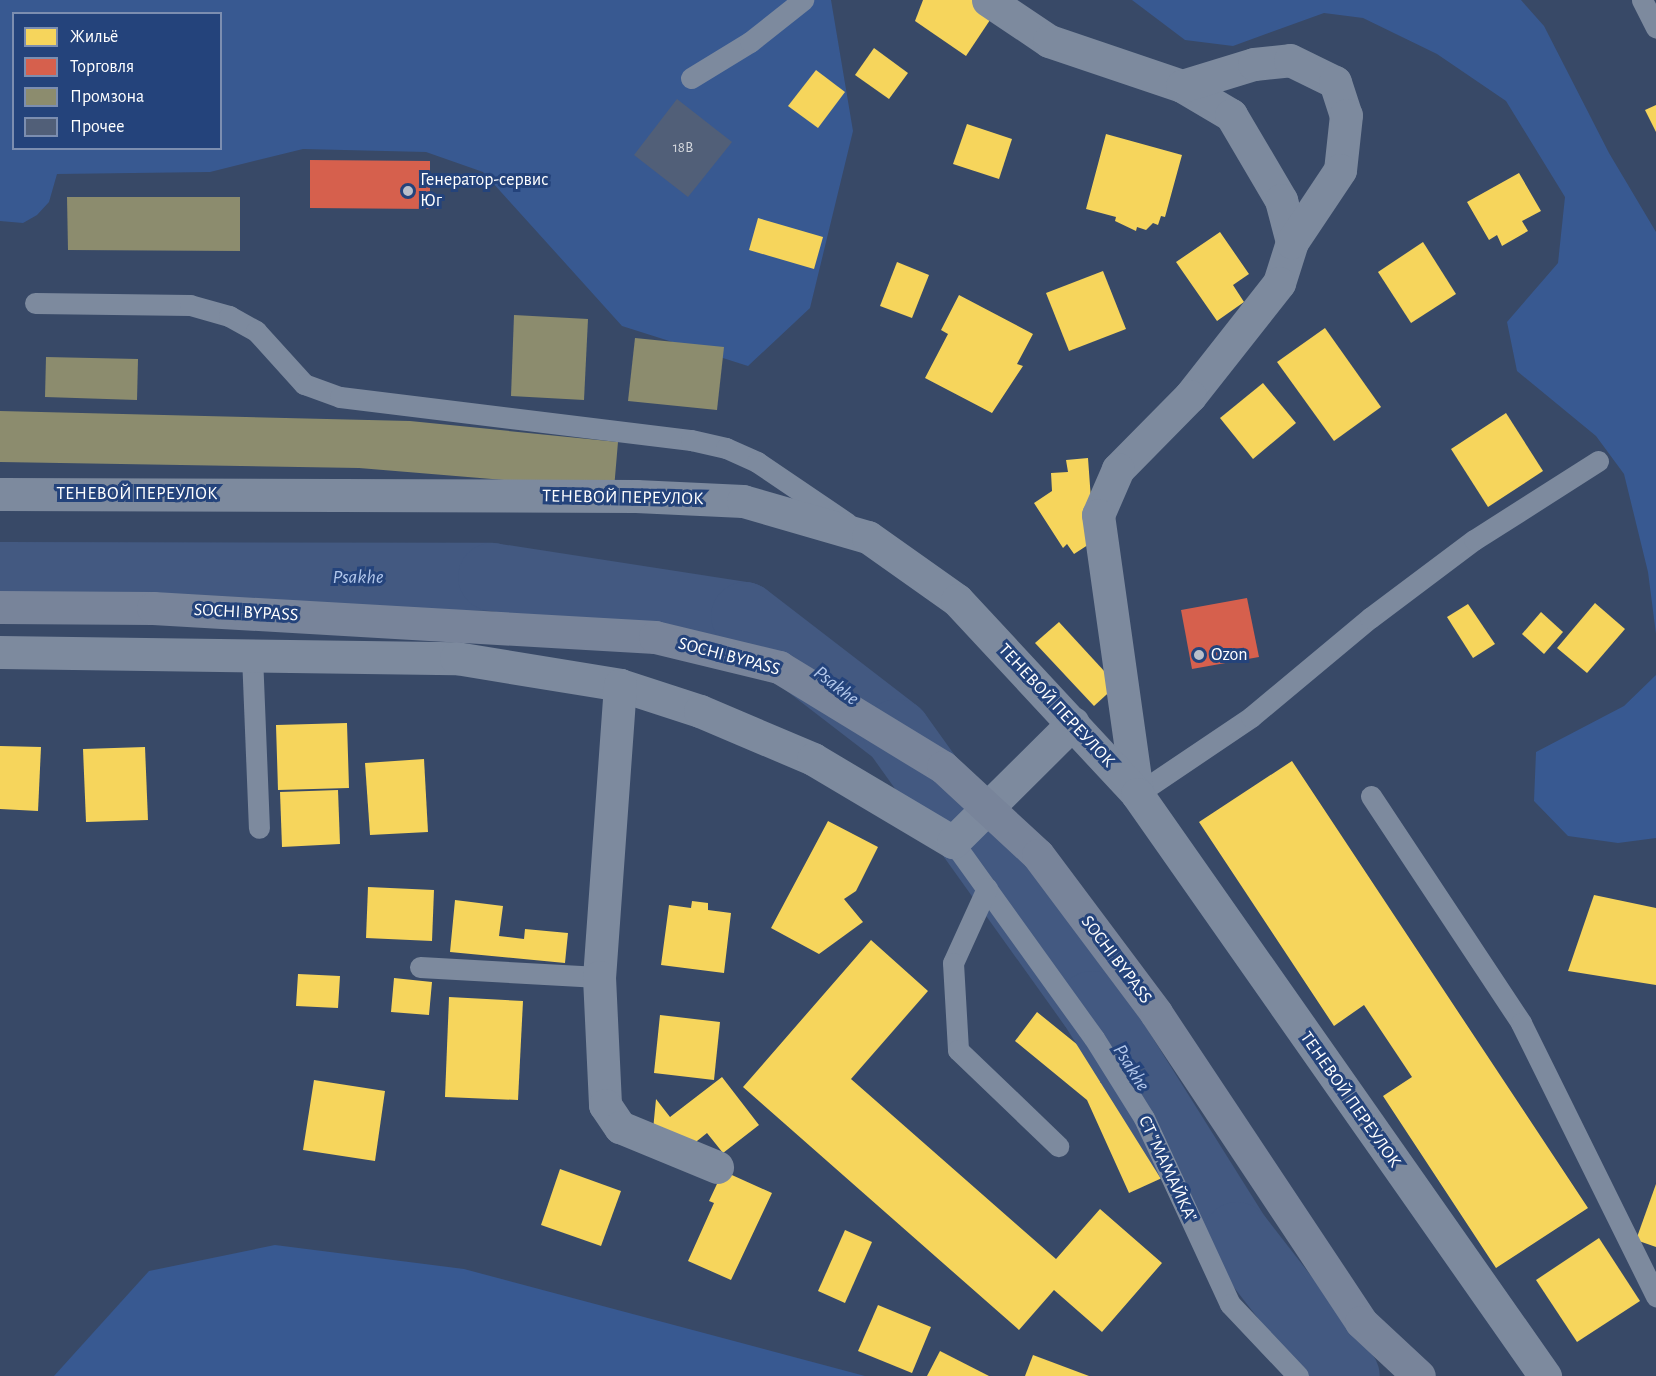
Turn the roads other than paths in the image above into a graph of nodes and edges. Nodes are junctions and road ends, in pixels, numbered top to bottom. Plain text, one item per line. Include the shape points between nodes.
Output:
1 (803, 0) edge
2 (988, 0) edge
3 (1642, 0) edge
4 (1656, 28) edge
5 (691, 78) dead end
6 (1182, 86) junction
7 (1292, 242) junction
8 (35, 303) dead end
9 (1598, 461) dead end
10 (0, 494) edge
11 (868, 537) junction
12 (0, 607) edge
13 (0, 652) edge
14 (252, 655) junction
15 (620, 685) junction
16 (1073, 723) junction
17 (1137, 794) junction
18 (1371, 796) dead end
19 (258, 828) dead end
20 (953, 842) junction
21 (987, 888) junction
22 (420, 967) dead end
23 (598, 977) junction
24 (1058, 1146) dead end
25 (717, 1167) dead end
26 (1656, 1296) edge
27 (1298, 1376) edge
28 (1419, 1376) edge
29 (1545, 1376) edge

1 - 5 lane via 750,42
2 - 6 street via 1049,41
3 - 4 lane
6 - 7 street via 1231,115 1281,200
6 - 7 street, ТЕНЕВОЙ ПЕРЕУЛОК via 1254,64 1290,60 1335,82 1346,115 1340,170
7 - 17 street, ТЕНЕВОЙ ПЕРЕУЛОК via 1279,283 1190,396 1119,469 1098,515
8 - 11 lane via 190,305 229,316 256,331 304,384 340,397 691,440 726,448 757,462
9 - 17 lane via 1474,540 1370,618 1251,717
10 - 11 street, ТЕНЕВОЙ ПЕРЕУЛОК via 636,496 743,501
11 - 16 street, ТЕНЕВОЙ ПЕРЕУЛОК via 957,600
12 - 28 highway, SOCHI BYPASS, bridge via 153,608 655,637 779,667 943,767 1038,855 1156,1013 1361,1322
13 - 14 street
14 - 15 street via 456,658
14 - 19 lane
15 - 20 street via 700,711 813,759
15 - 23 street
16 - 17 street, ТЕНЕВОЙ ПЕРЕУЛОК
16 - 20 street
17 - 29 street, ТЕНЕВОЙ ПЕРЕУЛОК
18 - 26 lane via 1521,1023
20 - 21 lane, СТ "МАМАЙКА"
21 - 24 lane via 953,963 958,1050
21 - 27 lane, СТ "МАМАЙКА" via 1094,1038 1144,1118 1230,1304
22 - 23 lane
23 - 25 street via 604,1105 620,1128

